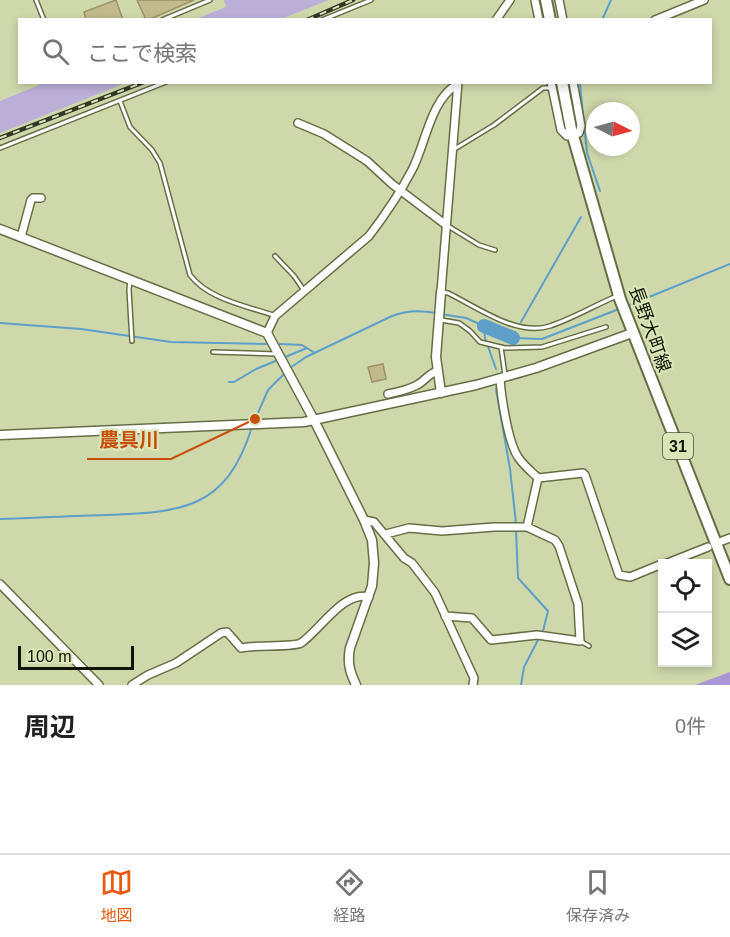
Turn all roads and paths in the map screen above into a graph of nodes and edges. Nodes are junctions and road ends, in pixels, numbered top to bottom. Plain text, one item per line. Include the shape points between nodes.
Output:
1 (36, 0) edge
2 (210, 0) edge
3 (371, 0) edge
4 (510, 0) edge
5 (535, 0) edge
6 (546, 0) edge
7 (559, 0) edge
8 (704, 0) edge
9 (687, 3) edge
10 (43, 18) edge
11 (167, 18) edge
12 (327, 18) edge
13 (497, 18) edge
14 (539, 18) edge
15 (550, 18) edge
16 (562, 18) edge
17 (659, 18) edge
18 (161, 84) edge
19 (458, 84) edge
20 (562, 84) edge
21 (573, 84) edge
22 (551, 85) edge
23 (120, 101) junction
24 (298, 123) dead end
25 (573, 135) junction
26 (0, 148) edge
27 (452, 150) junction
28 (401, 190) junction
29 (41, 198) dead end
30 (446, 225) junction
31 (0, 229) edge
32 (21, 237) junction
33 (495, 249) dead end
34 (275, 256) dead end
35 (130, 279) junction
36 (304, 291) junction
37 (441, 294) junction
38 (620, 297) junction
39 (275, 316) junction
40 (439, 318) junction
41 (606, 327) dead end
42 (267, 333) junction
43 (632, 333) junction
44 (132, 341) dead end
45 (501, 347) junction
46 (213, 352) dead end
47 (279, 355) junction
48 (437, 371) junction
49 (503, 377) junction
50 (441, 393) junction
51 (388, 394) dead end
52 (314, 420) junction
53 (0, 435) edge
54 (538, 478) junction
55 (364, 520) junction
56 (528, 527) junction
57 (386, 534) junction
58 (730, 538) edge
59 (722, 541) dead end
60 (708, 547) dead end
61 (677, 559) edge
62 (658, 566) edge
63 (730, 579) edge
64 (0, 584) edge
65 (369, 597) junction
66 (445, 616) junction
67 (580, 641) junction
68 (589, 646) dead end
69 (99, 685) edge
70 (132, 685) edge
71 (356, 685) edge
72 (473, 685) edge

1 - 10 lane
2 - 11 lane
3 - 12 lane
4 - 13 street
5 - 14 street
6 - 15 main road
7 - 16 street
8 - 9 street
9 - 17 street
18 - 23 lane
19 - 27 street
19 - 28 street via 440,104
20 - 25 main road, 長野大町線 / 31
21 - 25 street via 581,126 579,133
22 - 25 street via 561,130
22 - 27 lane
23 - 26 lane
23 - 39 lane via 130,127 160,163 190,275 224,299
24 - 28 street via 344,145
25 - 38 main road, 長野大町線 / 31
27 - 30 street
28 - 30 street
28 - 36 street via 369,236
29 - 32 street via 31,200
30 - 33 lane
30 - 37 street
31 - 32 street
32 - 35 street
34 - 36 lane
35 - 42 street
35 - 44 lane
36 - 39 street
37 - 38 lane via 448,293 505,323 534,329
37 - 40 street
38 - 43 main road, 長野大町線 / 31
39 - 42 street
40 - 45 lane via 459,324 480,342
40 - 48 street
41 - 45 lane via 542,347
42 - 47 street
43 - 49 street
43 - 63 main road, 長野大町線 / 31
45 - 49 lane
46 - 47 lane
47 - 52 street
48 - 50 street
48 - 51 street via 410,389
49 - 50 street
49 - 54 street via 501,390 512,443 518,457
50 - 52 street
52 - 53 street
52 - 55 street
54 - 56 street
54 - 62 street via 585,475 619,575 630,577
55 - 57 street via 374,522
55 - 65 street via 374,549
56 - 57 street via 442,531 409,528
56 - 67 street via 555,540 559,546 578,604
57 - 66 street via 435,593
58 - 59 street
60 - 61 street
64 - 69 street
65 - 70 street via 351,598 296,646 266,644 241,648 227,632 221,633 176,663
65 - 71 street via 348,659
66 - 67 street via 472,618 491,640 537,634
66 - 72 street via 474,678
67 - 68 lane

